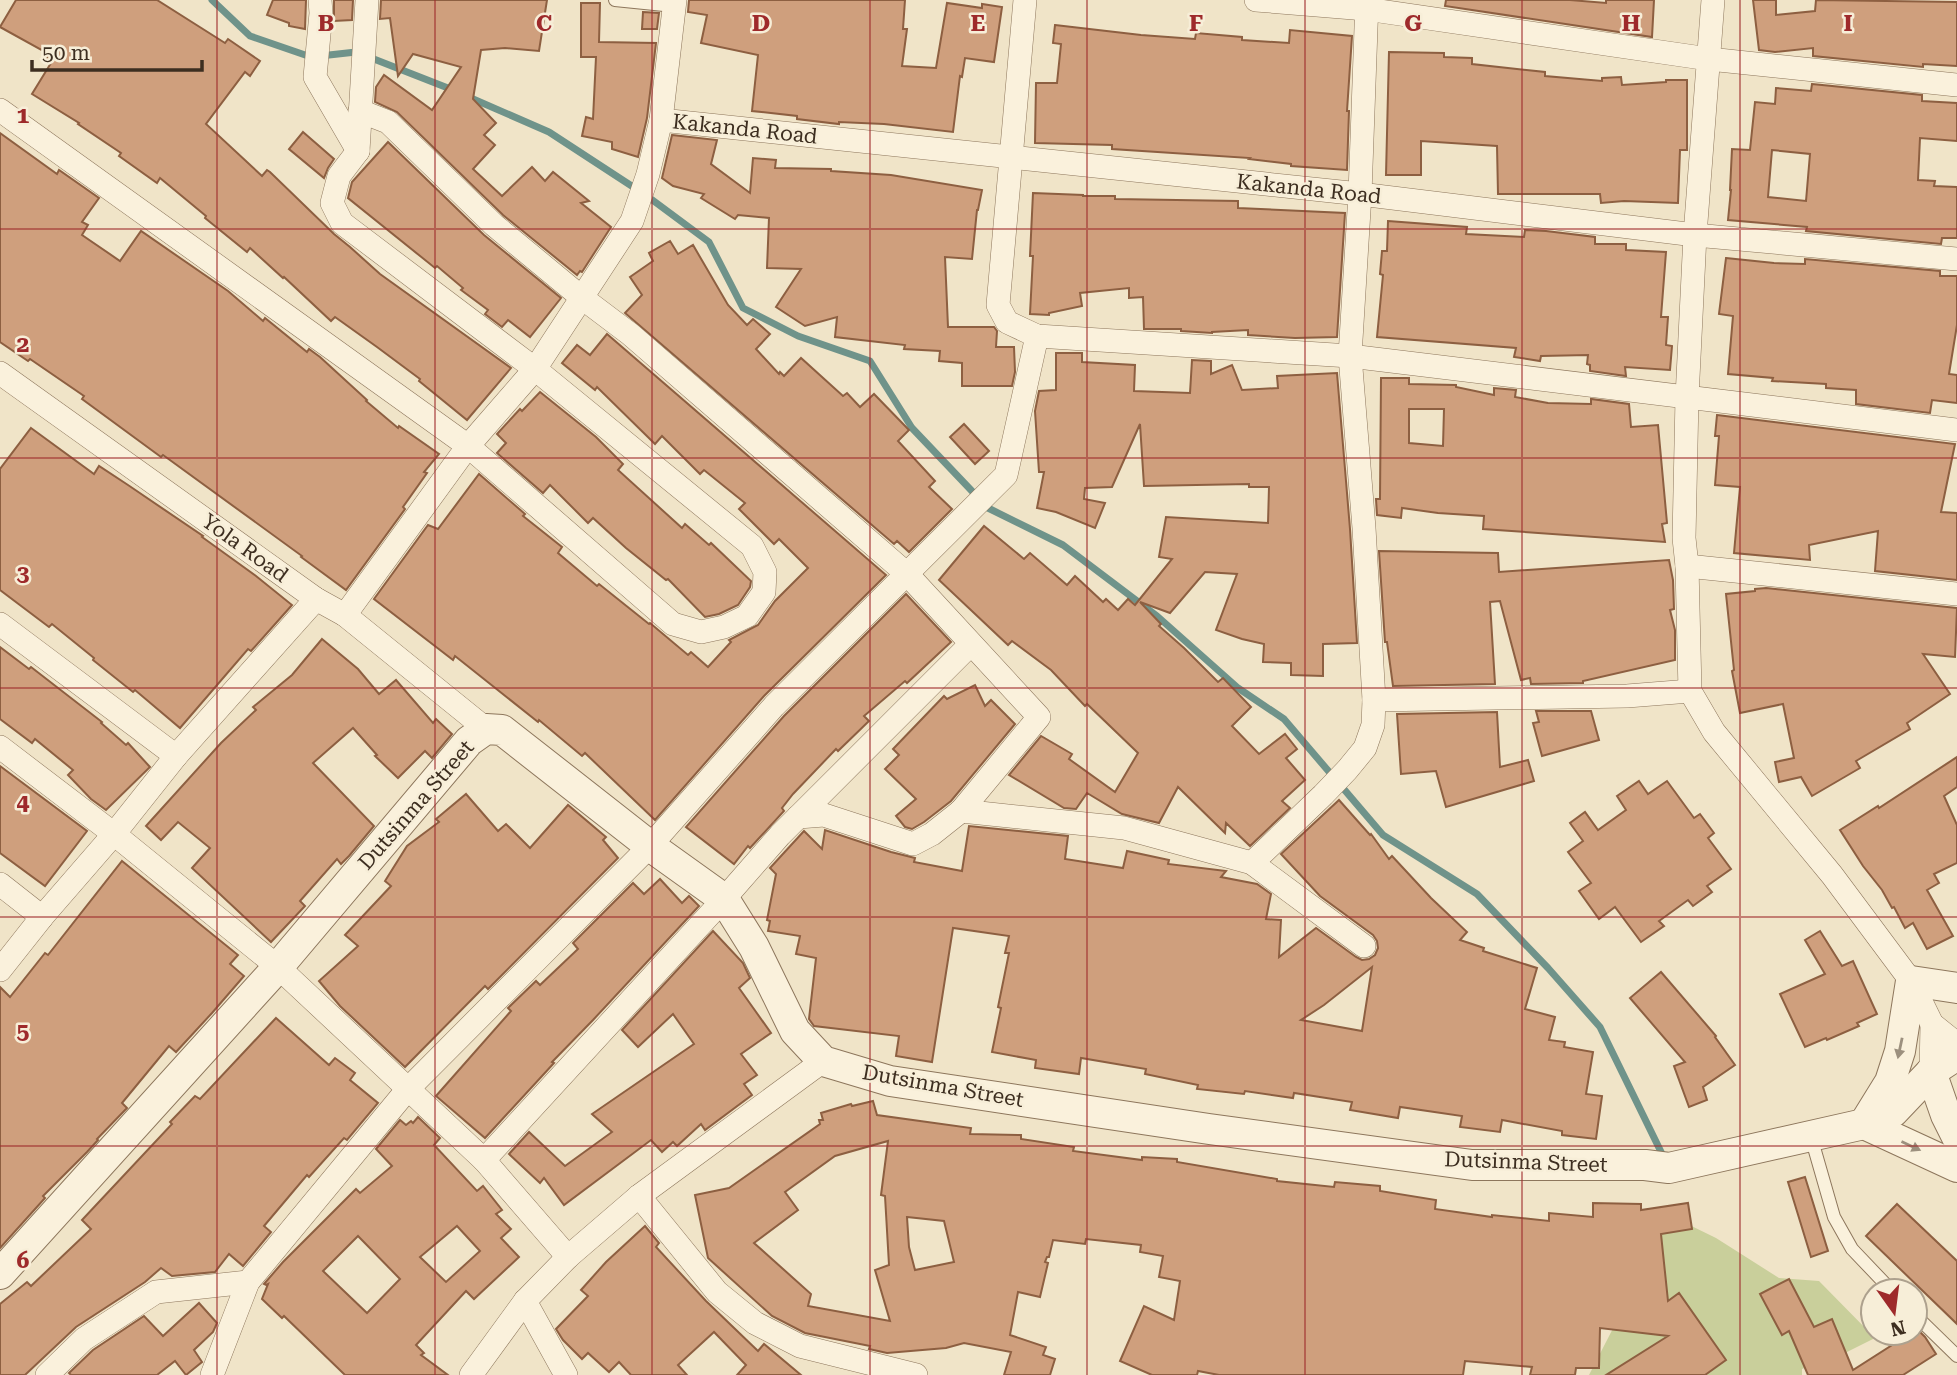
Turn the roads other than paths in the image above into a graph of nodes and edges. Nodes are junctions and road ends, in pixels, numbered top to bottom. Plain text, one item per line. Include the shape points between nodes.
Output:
1 (368, 0) edge
2 (615, 0) edge
3 (1024, 0) edge
4 (1256, 0) edge
5 (1713, 0) edge
6 (675, 3) edge
7 (1366, 4) edge
8 (320, 7) edge
9 (1709, 59) junction
10 (1957, 85) edge
11 (0, 110) edge
12 (360, 111) junction
13 (661, 120) junction
14 (358, 151) junction
15 (1010, 156) junction
16 (1360, 194) junction
17 (1695, 235) junction
18 (1957, 259) edge
19 (581, 297) junction
20 (1037, 336) junction
21 (1350, 356) junction
22 (535, 369) junction
23 (0, 373) edge
24 (1687, 398) junction
25 (1957, 430) edge
26 (468, 446) junction
27 (1687, 566) junction
28 (907, 574) junction
29 (1957, 594) edge
30 (316, 599) junction
31 (345, 615) junction
32 (0, 624) edge
33 (971, 644) junction
34 (1690, 691) junction
35 (1374, 700) junction
36 (486, 729) junction
37 (0, 747) edge
38 (176, 756) junction
39 (961, 811) junction
40 (798, 817) junction
41 (114, 834) junction
42 (650, 846) junction
43 (1252, 863) junction
44 (0, 884) edge
45 (724, 899) junction
46 (42, 917) junction
47 (1364, 946) dead end
48 (278, 967) junction
49 (0, 970) edge
50 (1911, 981) junction
51 (1957, 988) edge
52 (1932, 1024) junction
53 (1957, 1044) edge
54 (1957, 1055) edge
55 (823, 1062) junction
56 (1931, 1072) junction
57 (407, 1090) junction
58 (1893, 1112) junction
59 (1953, 1120) edge
60 (1864, 1124) junction
61 (1811, 1136) junction
62 (484, 1160) junction
63 (1957, 1167) edge
64 (639, 1196) junction
65 (568, 1257) junction
66 (0, 1274) edge
67 (1879, 1277) edge
68 (248, 1282) junction
69 (525, 1301) junction
70 (1929, 1329) edge
71 (1957, 1356) edge
72 (47, 1375) edge
73 (212, 1375) edge
74 (471, 1375) edge
75 (566, 1375) edge
76 (916, 1375) edge

1 - 12 street
2 - 6 lane
3 - 15 street
4 - 7 street
5 - 9 street
6 - 13 street
7 - 9 street
7 - 16 street
8 - 14 street via 315,77
9 - 10 street
9 - 17 street
11 - 26 street
12 - 14 street
12 - 19 street via 388,122 494,225
13 - 15 street, Kakanda Road
13 - 19 street via 632,221
14 - 22 street via 339,176 332,203 342,223
15 - 16 street, Kakanda Road
15 - 20 street via 998,305 1007,322
16 - 17 street, Kakanda Road
16 - 21 street
17 - 18 street, Kakanda Road
17 - 24 street
19 - 22 street
19 - 28 street via 630,334
20 - 21 street
20 - 28 street via 1006,475
21 - 24 street
21 - 35 street
22 - 26 street
22 - 26 street via 752,546 765,582 764,592 747,616 701,632 673,624
23 - 30 street, Yola Road
24 - 25 street
24 - 27 street
26 - 31 street
27 - 29 street
27 - 34 street
28 - 33 street
28 - 42 street via 774,706
30 - 31 street, Yola Road
30 - 38 street
31 - 36 street, Yola Road
32 - 38 street
33 - 39 street via 1039,717
33 - 40 street
34 - 35 street
34 - 50 street via 1714,732 1832,875
35 - 43 street via 1373,725 1365,748
36 - 42 street, Dutsinma Street via 502,730
36 - 48 street, Dutsinma Street via 469,741
37 - 41 street
38 - 41 street
39 - 40 street via 913,844 824,816
39 - 43 street via 1124,828
40 - 45 street
41 - 46 street
41 - 48 street
42 - 45 street, Dutsinma Street
42 - 57 street
43 - 47 street
44 - 46 street
45 - 55 street, Dutsinma Street via 754,947 795,1031
45 - 62 street
46 - 49 street
48 - 57 street
48 - 66 street, Dutsinma Street
50 - 51 street
50 - 52 street
50 -> 60 street via 1894,1072
52 - 53 street
52 - 56 street
54 - 56 street, Dutsinma Street
55 - 61 street, Dutsinma Street via 890,1081 1472,1165 1669,1168
55 - 64 street
56 - 58 street, Dutsinma Street
56 - 59 street
57 - 62 street
57 - 68 street
58 - 59 street, Dutsinma Street
58 - 60 street, Dutsinma Street
60 - 61 street, Dutsinma Street
60 -> 63 street
61 - 67 lane via 1834,1217 1852,1249
62 - 65 street
64 - 65 street
64 - 76 street via 717,1292 755,1323 800,1346
65 - 69 street
68 - 72 street via 156,1292 84,1339
68 - 73 street
69 - 74 street
69 - 75 street
70 - 71 lane

